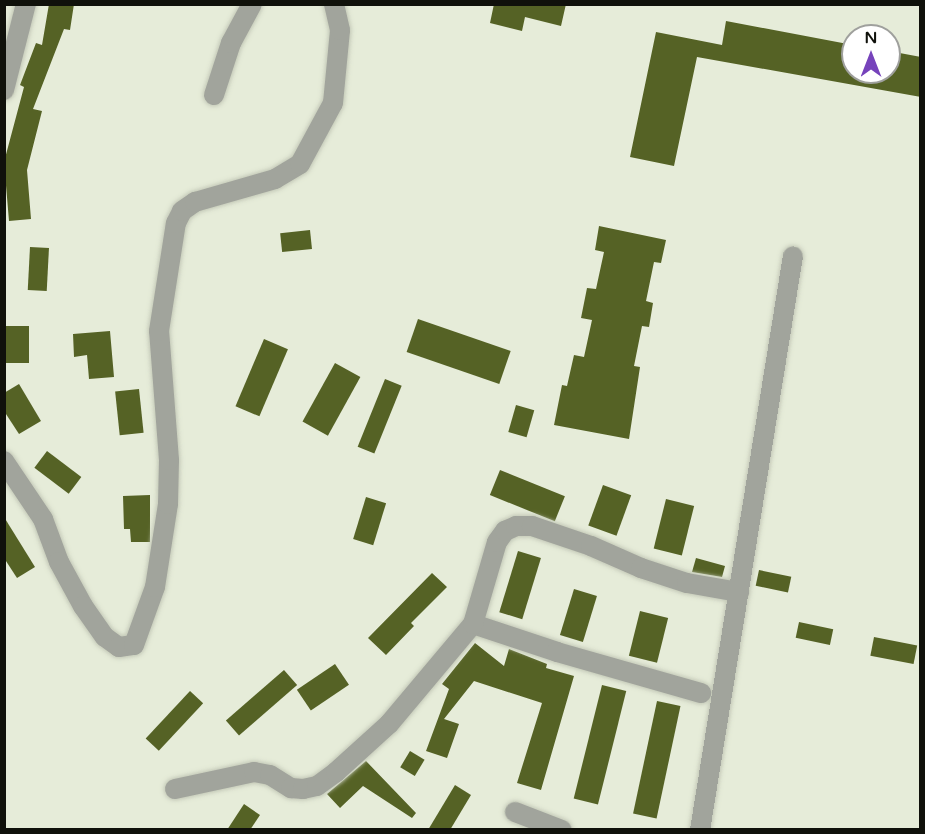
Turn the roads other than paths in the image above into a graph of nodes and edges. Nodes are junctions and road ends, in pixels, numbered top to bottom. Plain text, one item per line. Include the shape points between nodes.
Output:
1 (26, 4) edge
2 (252, 4) edge
3 (334, 4) edge
4 (4, 90) edge
5 (214, 95) dead end
6 (793, 256) dead end
7 (4, 461) edge
8 (739, 592) junction
9 (473, 624) junction
10 (701, 693) dead end
11 (175, 789) dead end
12 (515, 812) dead end
13 (562, 830) edge
14 (700, 830) edge

1 - 4 street
2 - 5 street via 231,43
3 - 7 street via 340,30 333,103 300,164 275,179 208,196 182,211 176,223 159,331 169,460 168,504 155,587 134,645 119,647 105,637 82,606 43,519
6 - 8 street
8 - 9 street via 687,583 532,526 516,526 505,531 497,542
8 - 14 street
9 - 10 street
9 - 11 street via 389,724 317,786 291,788 270,775 254,772
12 - 13 street

